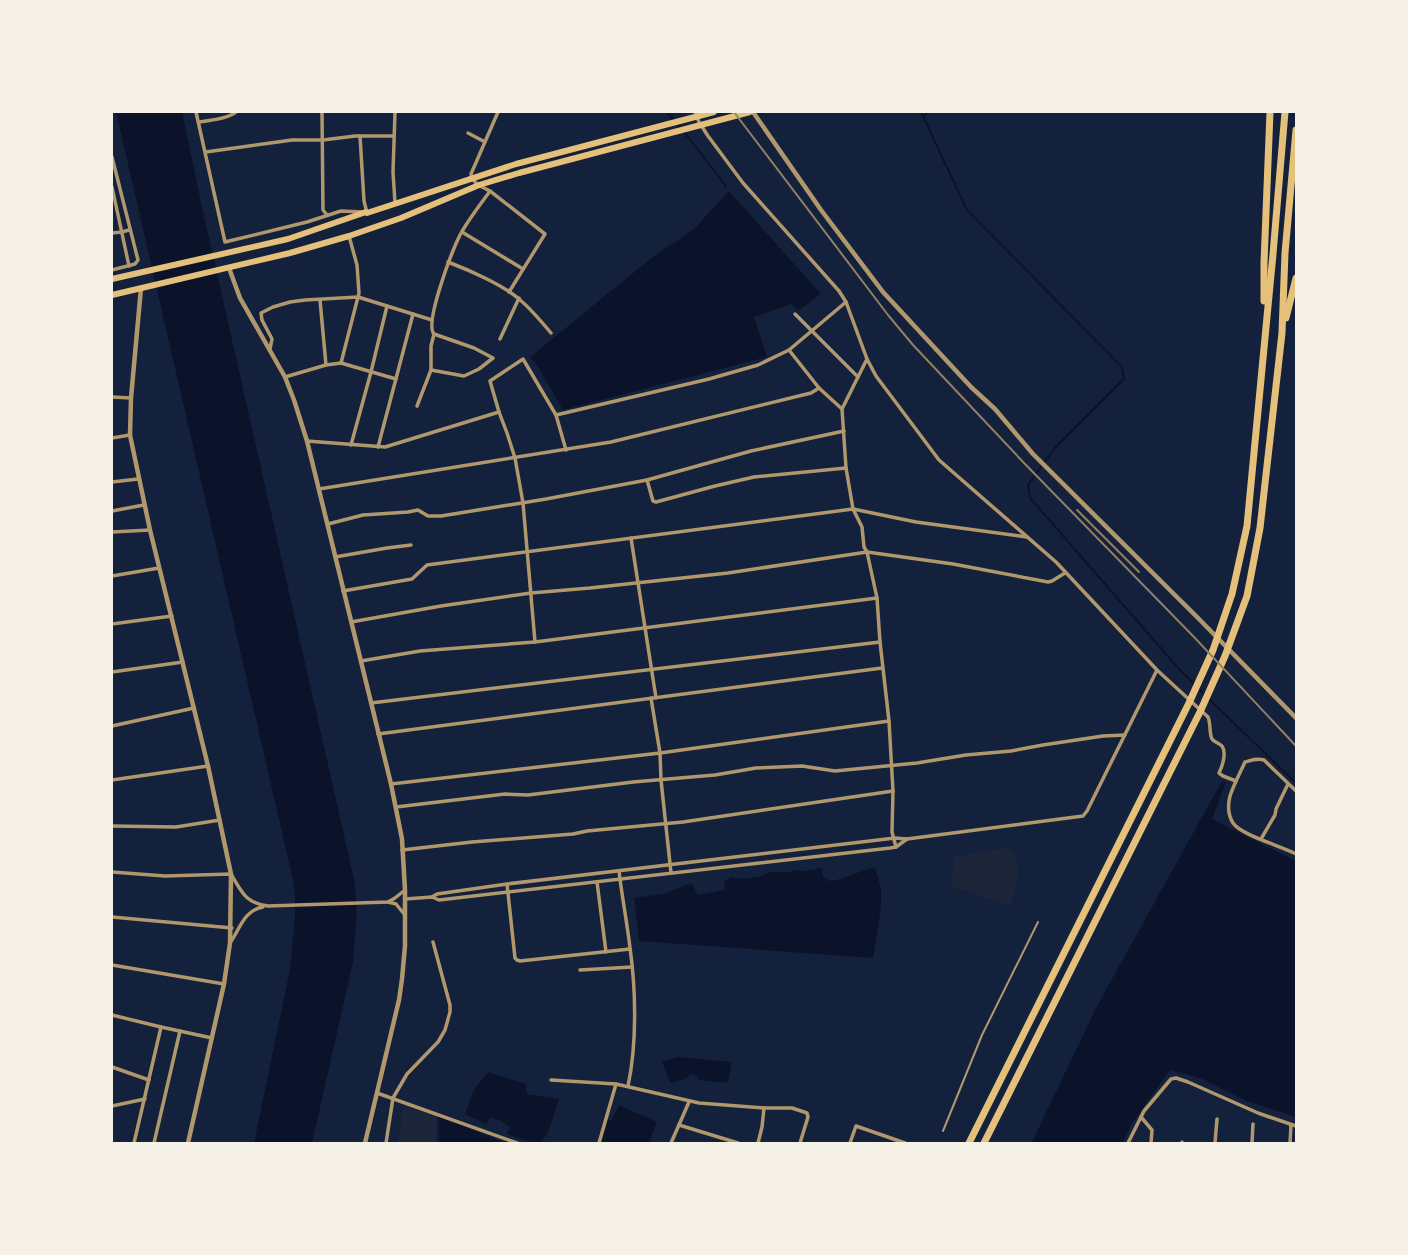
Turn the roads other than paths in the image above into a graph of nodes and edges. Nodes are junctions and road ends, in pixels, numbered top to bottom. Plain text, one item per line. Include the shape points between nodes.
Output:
1 (196, 112) edge
2 (236, 112) edge
3 (322, 112) edge
4 (395, 112) edge
5 (497, 112) edge
6 (714, 112) edge
7 (752, 112) edge
8 (1270, 112) edge
9 (1285, 112) edge
10 (696, 114) edge
11 (199, 120) junction
12 (701, 125) junction
13 (1296, 130) edge
14 (468, 133) dead end
15 (360, 136) junction
16 (393, 136) junction
17 (323, 140) junction
18 (485, 142) junction
19 (206, 152) junction
20 (112, 157) edge
21 (472, 178) junction
22 (112, 183) edge
23 (118, 183) junction
24 (478, 185) junction
25 (112, 187) edge
26 (490, 191) junction
27 (395, 203) junction
28 (124, 206) junction
29 (114, 207) edge
30 (366, 212) junction
31 (327, 215) junction
32 (129, 230) junction
33 (122, 232) junction
34 (462, 232) junction
35 (112, 233) edge
36 (349, 236) junction
37 (448, 262) junction
38 (129, 266) junction
39 (229, 268) junction
40 (523, 269) junction
41 (112, 270) edge
42 (1296, 278) edge
43 (112, 279) edge
44 (141, 288) junction
45 (510, 292) junction
46 (112, 295) edge
47 (358, 297) junction
48 (519, 298) junction
49 (320, 300) junction
50 (846, 302) junction
51 (387, 306) junction
52 (413, 314) junction
53 (795, 314) dead end
54 (432, 320) junction
55 (812, 330) junction
56 (551, 333) dead end
57 (1265, 333) junction
58 (434, 334) junction
59 (1282, 334) junction
60 (500, 339) dead end
61 (270, 349) junction
62 (789, 350) junction
63 (866, 360) junction
64 (341, 363) junction
65 (326, 365) junction
66 (432, 370) junction
67 (372, 372) junction
68 (285, 377) junction
69 (858, 377) junction
70 (396, 379) junction
71 (820, 388) junction
72 (112, 397) edge
73 (131, 398) junction
74 (417, 406) dead end
75 (842, 410) junction
76 (499, 412) junction
77 (556, 415) junction
78 (844, 431) junction
79 (130, 435) junction
80 (112, 438) edge
81 (307, 441) junction
82 (351, 445) junction
83 (378, 447) junction
84 (566, 450) junction
85 (515, 458) junction
86 (846, 468) junction
87 (138, 479) junction
88 (647, 480) junction
89 (112, 482) edge
90 (319, 489) junction
91 (523, 503) junction
92 (144, 505) junction
93 (853, 509) junction
94 (112, 511) edge
95 (328, 524) junction
96 (150, 530) junction
97 (112, 532) edge
98 (1027, 537) junction
99 (631, 538) junction
100 (411, 545) dead end
101 (527, 551) junction
102 (867, 552) junction
103 (335, 557) junction
104 (159, 568) junction
105 (1065, 573) junction
106 (112, 576) edge
107 (638, 583) junction
108 (344, 591) junction
109 (531, 593) junction
110 (878, 598) junction
111 (172, 616) junction
112 (351, 622) junction
113 (112, 624) edge
114 (646, 628) junction
115 (535, 642) junction
116 (880, 642) junction
117 (361, 661) junction
118 (183, 662) junction
119 (882, 668) junction
120 (651, 669) junction
121 (1157, 670) junction
122 (112, 672) edge
123 (651, 698) junction
124 (656, 698) junction
125 (371, 703) junction
126 (194, 708) junction
127 (1296, 718) edge
128 (889, 721) junction
129 (112, 726) edge
130 (378, 734) junction
131 (1125, 735) junction
132 (660, 753) junction
133 (892, 765) junction
134 (208, 766) junction
135 (112, 780) edge
136 (662, 780) junction
137 (1236, 781) junction
138 (391, 784) junction
139 (1288, 784) junction
140 (893, 791) junction
141 (1296, 791) edge
142 (396, 807) junction
143 (220, 820) junction
144 (666, 823) junction
145 (112, 826) edge
146 (895, 838) junction
147 (907, 839) junction
148 (1261, 839) junction
149 (896, 847) junction
150 (402, 850) junction
151 (1296, 854) edge
152 (670, 865) junction
153 (619, 871) junction
154 (112, 872) edge
155 (671, 873) junction
156 (231, 874) junction
157 (620, 879) junction
158 (597, 882) junction
159 (507, 884) junction
160 (405, 890) junction
161 (508, 892) junction
162 (432, 897) junction
163 (405, 899) junction
164 (388, 902) junction
165 (268, 906) junction
166 (405, 915) junction
167 (112, 917) edge
168 (1038, 922) dead end
169 (232, 928) junction
170 (432, 942) dead end
171 (230, 943) junction
172 (630, 949) junction
173 (606, 952) junction
174 (112, 965) edge
175 (632, 968) junction
176 (580, 970) dead end
177 (224, 984) junction
178 (112, 1015) edge
179 (161, 1028) junction
180 (180, 1031) junction
181 (212, 1038) junction
182 (112, 1067) edge
183 (149, 1080) junction
184 (551, 1080) dead end
185 (616, 1084) junction
186 (628, 1086) junction
187 (377, 1093) junction
188 (393, 1098) junction
189 (145, 1099) junction
190 (689, 1102) junction
191 (112, 1106) edge
192 (764, 1108) junction
193 (1141, 1117) junction
194 (1217, 1119) dead end
195 (1253, 1124) dead end
196 (679, 1125) junction
197 (1291, 1125) junction
198 (1296, 1126) edge
199 (943, 1131) dead end
200 (721, 1141) edge
201 (134, 1143) edge
202 (154, 1143) edge
203 (188, 1143) edge
204 (365, 1143) edge
205 (386, 1143) edge
206 (517, 1143) edge
207 (599, 1143) edge
208 (671, 1143) edge
209 (738, 1143) edge
210 (758, 1143) edge
211 (800, 1143) edge
212 (850, 1143) edge
213 (905, 1143) edge
214 (969, 1143) edge
215 (984, 1143) edge
216 (1128, 1143) edge
217 (1151, 1143) edge
218 (1216, 1143) edge
219 (1252, 1143) edge
220 (1290, 1143) edge

1 - 11 street
2 - 11 street via 215,119
3 - 17 street
4 - 16 street
5 - 18 street
6 - 10 highway
7 - 12 highway
7 - 127 street via 821,210 884,292 971,387 995,409 1033,454
8 - 57 highway via 1264,263
9 - 57 highway
10 - 12 street
10 - 21 highway via 668,125 516,164
11 - 19 street
12 - 24 highway
12 - 50 street via 743,183 839,290
13 - 59 highway via 1285,253
14 - 18 street
15 - 16 street
15 - 17 street
15 - 30 street
16 - 27 street
17 - 19 street via 292,140
17 - 31 street via 323,210
18 - 21 street via 472,171
19 - 31 street via 225,242
20 - 23 street
21 - 24 street
21 - 27 highway
22 - 23 street
23 - 28 street
24 - 26 street
24 - 36 highway via 400,218
25 - 29 street
26 - 34 street
26 - 40 street via 545,234
27 - 30 highway
28 - 29 street
28 - 32 street
29 - 33 street
30 - 31 street via 341,211
30 - 43 highway via 288,239
32 - 33 street
32 - 38 street via 138,260
33 - 35 street
33 - 38 street
34 - 37 street
34 - 40 street
36 - 39 highway
36 - 47 street via 357,265
37 - 45 street
37 - 54 street
38 - 41 street
39 - 44 highway
39 - 61 street via 240,298
40 - 45 street
42 - 59 highway
44 - 46 highway
44 - 73 street
45 - 48 street
47 - 49 street
47 - 51 street
47 - 64 street
48 - 56 street
48 - 60 street
49 - 61 street via 290,302 261,313 272,340
49 - 65 street
50 - 55 street
50 - 63 street
51 - 52 street
51 - 67 street
52 - 54 street
52 - 70 street
53 - 55 street
54 - 58 street
55 - 62 street
55 - 69 street
57 - 214 highway via 1247,526 1232,594 1213,650
58 - 66 street via 431,346
58 - 66 street via 474,348 493,358 464,376
59 - 215 highway via 1260,528 1247,596 1225,656 1200,712
61 - 68 street
62 - 71 street
62 - 77 street via 758,365 730,373
63 - 69 street
63 - 98 street via 939,460
64 - 65 street
64 - 67 street
65 - 68 street
66 - 74 street
67 - 70 street
67 - 82 street
68 - 81 street
69 - 75 street
70 - 83 street
71 - 75 street
71 - 84 street via 811,393 641,435
72 - 73 street
73 - 79 street
75 - 78 street
76 - 77 street via 490,381 523,359
76 - 83 street
76 - 85 street
77 - 84 street
78 - 86 street
78 - 88 street via 751,450
79 - 80 street
79 - 87 street
81 - 82 street
81 - 90 street
82 - 83 street
84 - 85 street
85 - 90 street
85 - 91 street
86 - 88 street via 754,477 656,502 653,501
86 - 93 street
87 - 89 street
87 - 92 street
88 - 91 street
90 - 95 street
91 - 95 street via 441,516 428,516 418,510 363,515
91 - 101 street
92 - 94 street
92 - 96 street
93 - 98 street via 916,522
93 - 99 street
93 - 102 street via 862,527
95 - 103 street
96 - 97 street
96 - 104 street
98 - 105 street
99 - 101 street
99 - 107 street
100 - 103 street
101 - 108 street via 427,564 412,579
101 - 109 street
102 - 105 street via 954,564 1048,582
102 - 107 street
102 - 110 street
103 - 108 street
104 - 106 street
104 - 111 street
105 - 121 street
107 - 109 street
107 - 114 street
108 - 112 street
109 - 112 street
109 - 115 street
110 - 114 street
110 - 116 street
111 - 113 street
111 - 118 street
112 - 117 street
114 - 115 street
114 - 120 street
115 - 117 street via 420,651
116 - 119 street
116 - 120 street
117 - 125 street
118 - 122 street
118 - 126 street
119 - 124 street
119 - 128 street
120 - 124 street
120 - 125 street
121 - 131 street
121 - 137 street via 1208,717 1213,740 1224,748 1219,773
123 - 124 street
123 - 130 street
123 - 132 street
125 - 130 street
126 - 129 street
126 - 134 street
128 - 132 street
128 - 133 street
130 - 138 street
131 - 133 street
131 - 147 street via 1083,816
132 - 136 street
132 - 138 street
133 - 136 street via 835,771 802,766 756,768
133 - 140 street
134 - 135 street
134 - 143 street
136 - 142 street
136 - 144 street
137 - 139 street via 1245,762 1258,759 1264,760
137 - 148 street via 1230,797 1230,819 1243,831
138 - 142 street
139 - 141 street
139 - 148 street via 1275,816
140 - 144 street
140 - 146 street via 892,832
142 - 150 street
143 - 145 street via 176,827
143 - 156 street
144 - 150 street
144 - 152 street
146 - 147 street
146 - 149 street
146 - 152 street
147 - 149 street
148 - 151 street
149 - 155 street
150 - 160 street
152 - 153 street
152 - 155 street
153 - 157 street
153 - 159 street
154 - 156 street via 165,876
155 - 157 street
156 - 165 street via 248,900 256,905
156 - 169 street
157 - 158 street
157 - 172 street
158 - 161 street
158 - 173 street
159 - 161 street
159 - 162 street via 437,894
160 - 163 street
160 - 164 street
161 - 162 street via 439,900
161 - 173 street via 517,960
162 - 163 street
163 - 166 street
164 - 165 street
164 - 166 street via 396,904
165 - 171 street via 258,908 247,916
166 - 187 street via 402,979
167 - 169 street
168 - 199 lane via 982,1035
169 - 171 street
170 - 188 street via 450,1012 445,1030 438,1042 407,1074
171 - 177 street
172 - 173 street
172 - 175 street
174 - 177 street
175 - 176 street
175 - 186 street via 633,1038
177 - 181 street
178 - 179 street
179 - 180 street
179 - 183 street
180 - 181 street
180 - 202 street
181 - 203 street
182 - 183 street
183 - 189 street
184 - 185 street
185 - 186 street
185 - 207 street
186 - 190 street
187 - 188 street
187 - 204 street
188 - 205 street
188 - 206 street
189 - 191 street
189 - 201 street
190 - 192 street
190 - 196 street
192 - 210 street
192 - 211 street via 792,1108 806,1113 808,1122
193 - 197 street via 1168,1082 1176,1078
193 - 216 street
193 - 217 street via 1152,1130
194 - 218 street
195 - 219 street
196 - 200 street
196 - 208 street
197 - 198 street
197 - 220 street
200 - 209 street
212 - 213 street via 856,1126

